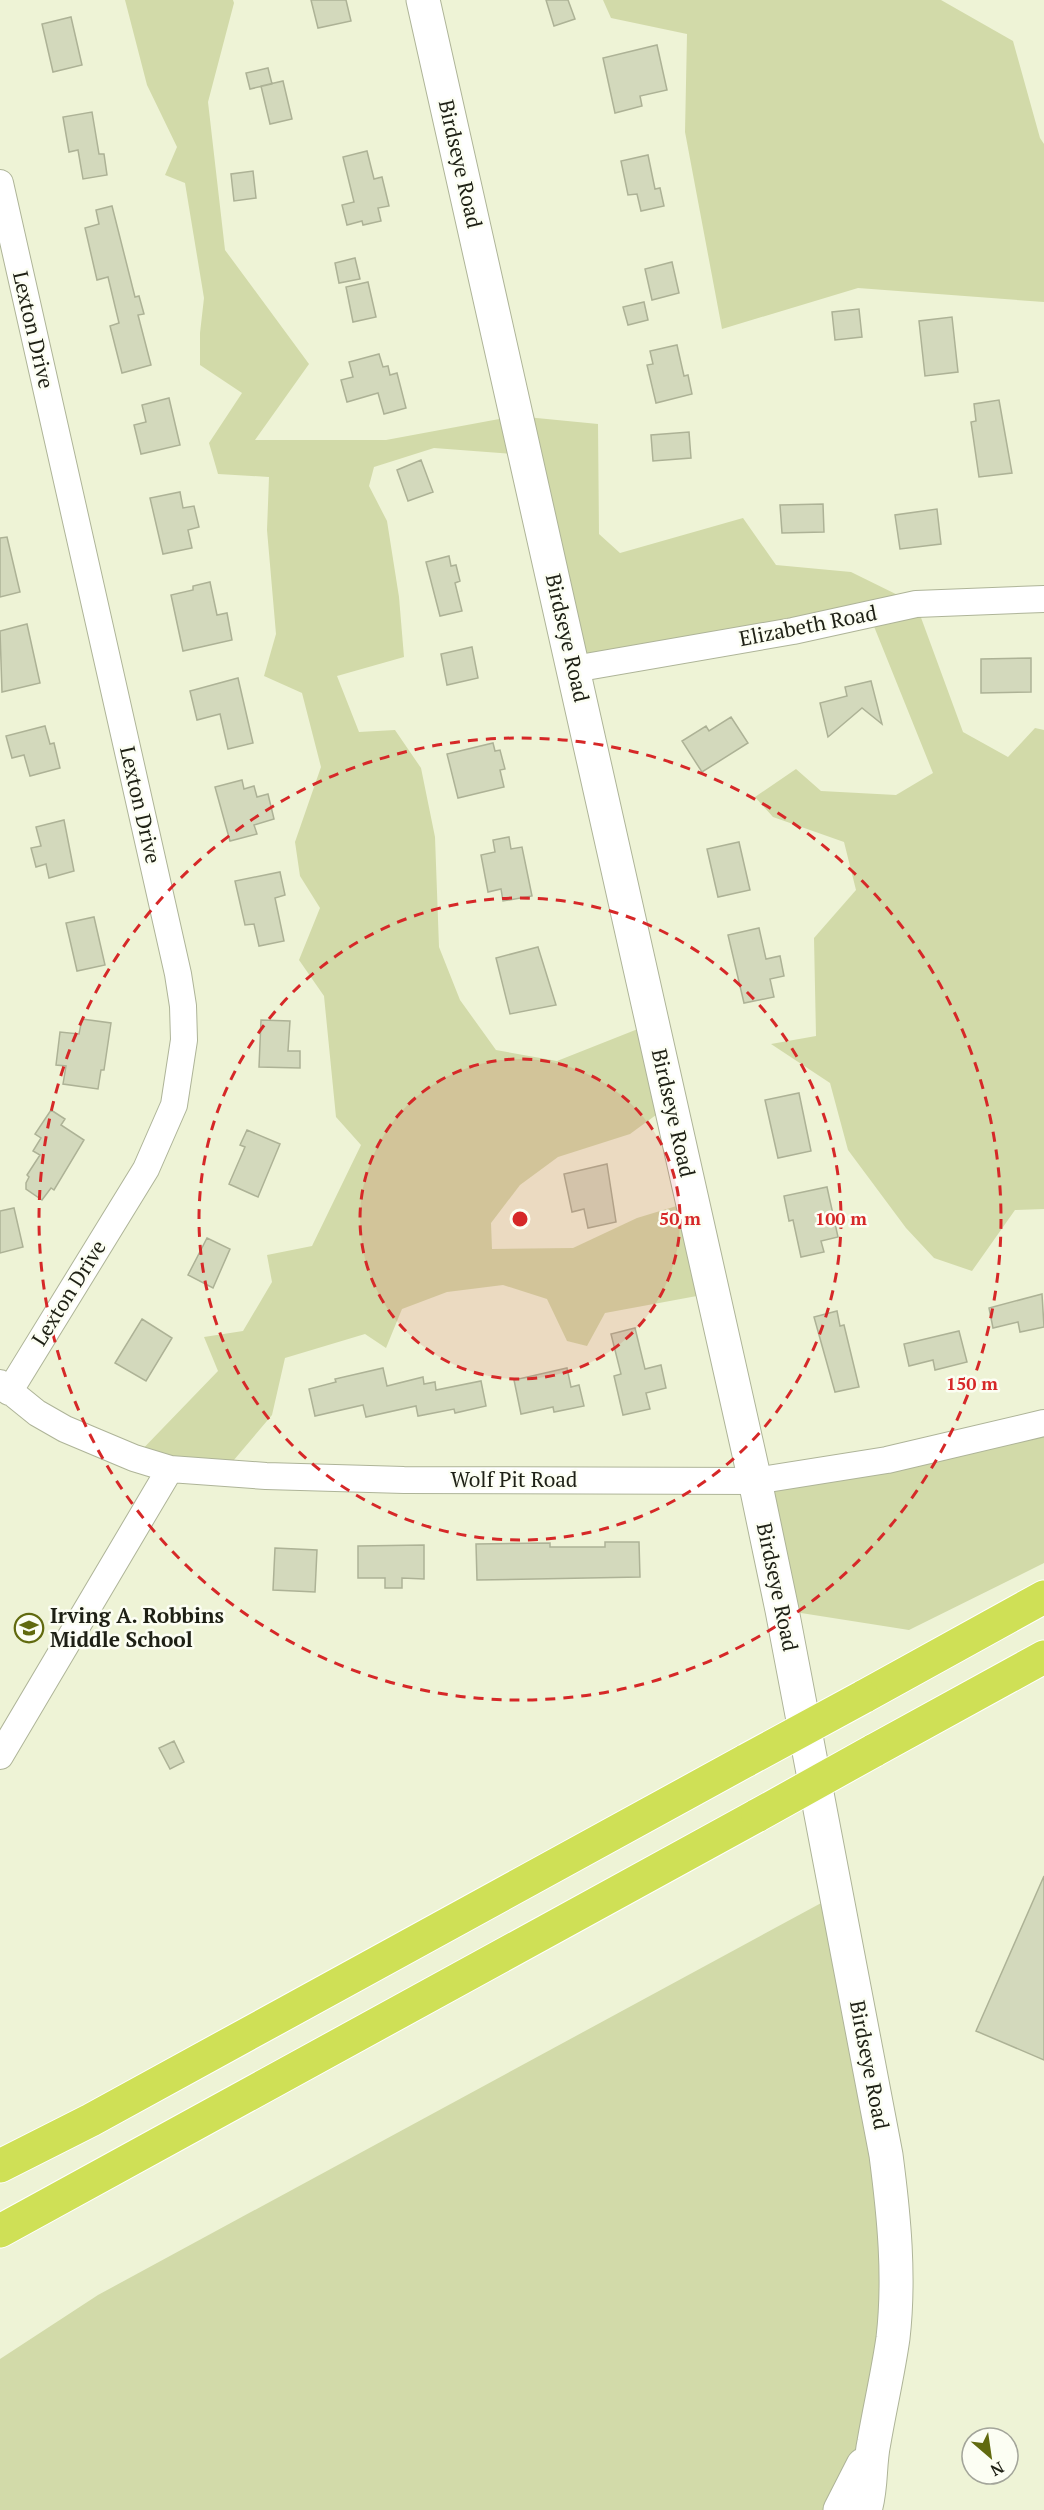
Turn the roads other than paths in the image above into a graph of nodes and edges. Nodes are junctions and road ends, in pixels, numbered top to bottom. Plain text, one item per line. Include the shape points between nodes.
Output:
1 (423, 0) edge
2 (0, 183) edge
3 (1044, 599) edge
4 (574, 669) junction
5 (4, 1388) edge
6 (1044, 1423) edge
7 (170, 1469) junction
8 (755, 1481) junction
9 (1044, 1597) edge
10 (1044, 1657) edge
11 (0, 1756) edge
12 (0, 2166) edge
13 (0, 2232) edge
14 (873, 2445) junction
15 (840, 2510) edge
16 (865, 2510) edge

1 - 4 main road, Birdseye Road
2 - 5 street, Lexton Drive via 178,974 184,1040 174,1104 146,1169
3 - 4 street, Elizabeth Road via 916,604 793,631
4 - 8 main road, Birdseye Road
5 - 7 street, Wolf Pit Road via 65,1429
6 - 8 street, Wolf Pit Road via 887,1460
7 - 8 street, Wolf Pit Road via 255,1476 404,1480
7 - 11 street
8 - 14 main road, Birdseye Road via 891,2193 896,2245 893,2336
9 - 12 highway, bridge via 91,2120
10 - 13 highway, bridge
14 - 15 main road, Birdseye Road
14 - 16 main road, Birdseye Road

